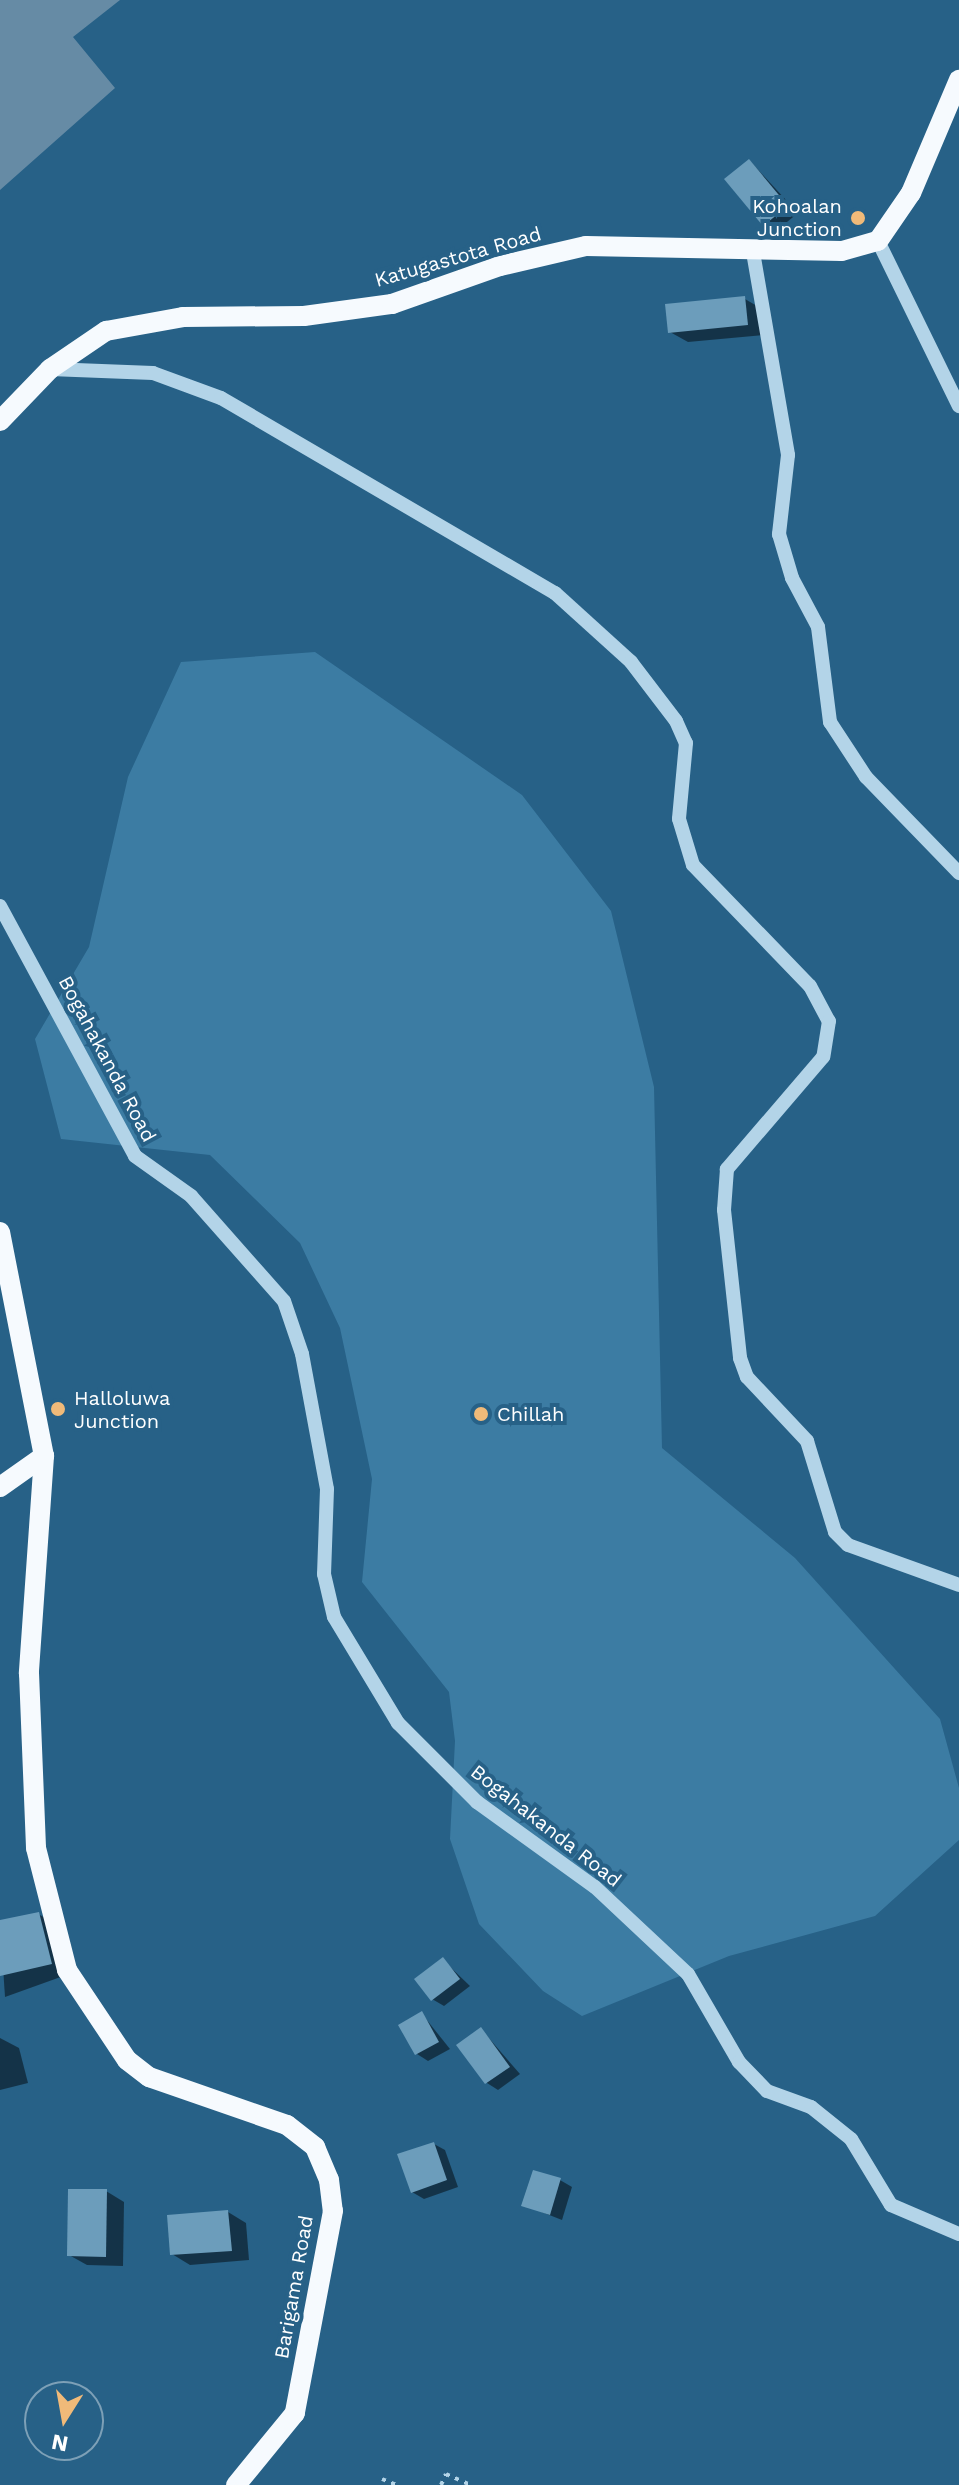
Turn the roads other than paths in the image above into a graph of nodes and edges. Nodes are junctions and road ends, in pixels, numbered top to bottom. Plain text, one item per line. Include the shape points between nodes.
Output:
1 (959, 80) edge
2 (878, 241) junction
3 (753, 252) junction
4 (50, 369) junction
5 (959, 406) edge
6 (0, 421) edge
7 (959, 873) edge
8 (0, 906) edge
9 (0, 1232) edge
10 (44, 1456) junction
11 (0, 1487) edge
12 (959, 1585) edge
13 (959, 2234) edge
14 (236, 2485) edge

1 - 2 main road via 911,193
2 - 3 main road, Katugastota Road via 842,251
2 - 5 street
3 - 4 main road, Katugastota Road via 586,246 500,266 392,304 304,316 183,317 106,331
3 - 7 street via 788,455 779,534 792,578 818,627 830,722 866,777
4 - 6 main road, Katugastota Road
4 - 12 street via 153,373 221,398 555,593 631,662 676,721 686,743 679,819 693,865 810,986 829,1021 823,1057 727,1169 724,1210 740,1358 747,1377 807,1441 835,1532 848,1545
8 - 13 street, Bogahakanda Road via 135,1156 191,1196 284,1301 302,1354 327,1489 324,1574 334,1617 398,1723 477,1802 595,1887 688,1974 739,2062 767,2091 811,2107 851,2139 891,2205
9 - 10 main road
10 - 11 main road
10 - 14 main road, Barigama Road via 29,1673 36,1848 67,1970 127,2060 149,2077 287,2125 315,2147 329,2180 333,2211 295,2413

